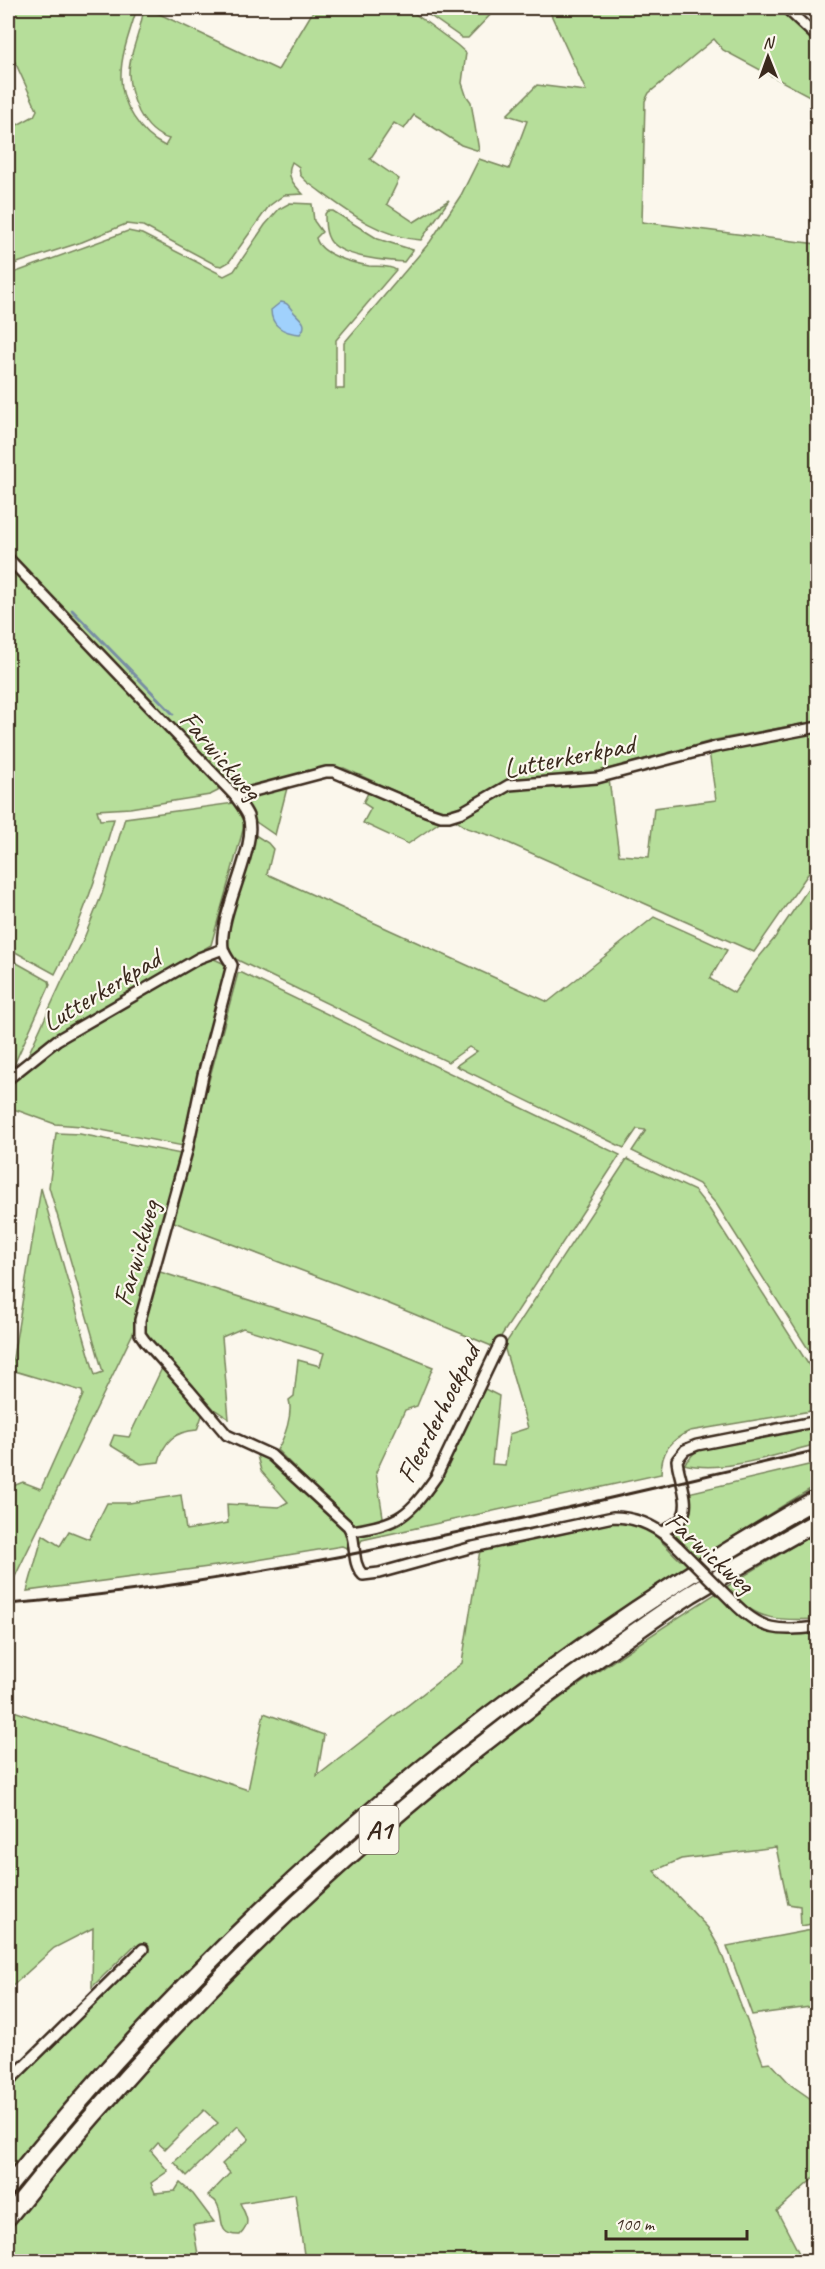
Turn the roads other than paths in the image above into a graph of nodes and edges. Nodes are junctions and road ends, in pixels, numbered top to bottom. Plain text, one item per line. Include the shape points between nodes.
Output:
1 (786, 8) edge
2 (818, 38) edge
3 (8, 558) edge
4 (818, 727) edge
5 (235, 796) junction
6 (223, 949) junction
7 (8, 1079) edge
8 (500, 1342) dead end
9 (818, 1421) edge
10 (818, 1498) edge
11 (818, 1521) edge
12 (352, 1531) junction
13 (663, 1532) junction
14 (818, 1627) edge
15 (143, 1949) dead end
16 (8, 2082) edge
17 (8, 2187) edge
18 (8, 2217) edge

1 - 2 street
3 - 5 street, Farwickweg
4 - 5 street, Lutterkerkpad via 715,747 597,778 509,785 448,816 426,811 334,772
5 - 6 street, Farwickweg via 247,814 250,829
6 - 7 street, Lutterkerkpad via 199,958 57,1040
6 - 12 street, Farwickweg via 232,965 187,1151 140,1320 140,1334 227,1436 277,1459
8 - 12 street, Fleerderhoekpad via 436,1477 422,1497 400,1518
9 - 13 street via 685,1450 677,1460 684,1513
10 - 17 highway, A1 via 692,1572 598,1635 411,1777 268,1904 175,1996
11 - 18 highway, A1 via 690,1595 605,1654 448,1771 383,1826 219,1978 132,2069
12 - 13 street, Farwickweg via 358,1567 368,1575 603,1518 630,1518
13 - 14 street, Farwickweg, bridge via 749,1618 775,1630
15 - 16 street

